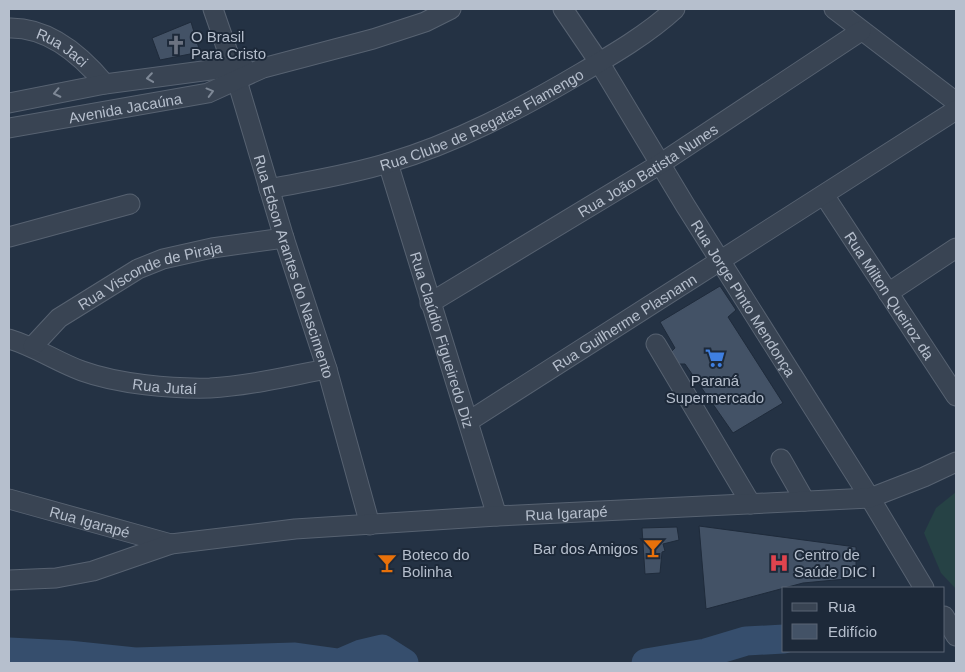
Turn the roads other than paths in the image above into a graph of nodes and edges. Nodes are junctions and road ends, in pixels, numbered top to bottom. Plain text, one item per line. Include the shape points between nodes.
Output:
1 (213, 9) edge
2 (451, 9) edge
3 (563, 9) edge
4 (675, 9) edge
5 (834, 9) edge
6 (9, 28) edge
7 (862, 31) junction
8 (599, 62) junction
9 (235, 74) junction
10 (105, 84) junction
11 (956, 102) edge
12 (9, 103) edge
13 (956, 110) edge
14 (9, 128) edge
15 (388, 163) junction
16 (660, 164) junction
17 (269, 190) junction
18 (824, 195) junction
19 (130, 204) dead end
20 (9, 237) edge
21 (284, 238) junction
22 (956, 248) edge
23 (720, 260) junction
24 (888, 294) junction
25 (430, 303) junction
26 (9, 339) edge
27 (656, 344) dead end
28 (32, 346) junction
29 (327, 369) junction
30 (956, 396) edge
31 (469, 421) junction
32 (781, 458) dead end
33 (956, 462) edge
34 (870, 498) junction
35 (9, 499) edge
36 (805, 501) junction
37 (751, 504) junction
38 (498, 516) junction
39 (370, 525) junction
40 (170, 544) junction
41 (9, 580) edge
42 (923, 587) edge
43 (945, 618) edge
44 (956, 636) edge

1 - 9 street, Rua Edson Arantes do Nascimento
2 - 9 street via 425,22 382,36
3 - 8 street, Rua Jorge Pinto Mendonça
4 - 8 street, Rua Clube de Regatas Flamengo
5 - 7 street
6 - 10 street, Rua Jaci via 47,36 74,52
7 - 11 street
7 - 16 street, Rua João Batista Nunes
8 - 15 street, Rua Clube de Regatas Flamengo via 521,108
8 - 16 street, Rua Jorge Pinto Mendonça
9 -> 10 street, Avenida Jacaúna
14 -> 9 street, Avenida Jacaúna via 208,93
9 - 17 street, Rua Edson Arantes do Nascimento
10 -> 12 street, Avenida Jacaúna
13 - 18 street, Rua Guilherme Plasnann
15 - 17 street, Rua Clube de Regatas Flamengo
15 - 25 street, Rua Claúdio Figueiredo Diz
16 - 23 street, Rua Jorge Pinto Mendonça
16 - 25 street, Rua João Batista Nunes
17 - 21 street, Rua Edson Arantes do Nascimento
18 - 23 street, Rua Guilherme Plasnann
18 - 24 street, Rua Milton Queiroz da
19 - 20 street
21 - 28 street, Rua Visconde de Piraja via 212,248 163,259 138,269 59,318
21 - 29 street, Rua Edson Arantes do Nascimento
22 - 24 street
23 - 31 street, Rua Guilherme Plasnann
23 - 34 street, Rua Jorge Pinto Mendonça
24 - 30 street, Rua Milton Queiroz da
25 - 31 street, Rua Claúdio Figueiredo Diz
26 - 28 street, Rua Jutaí
27 - 37 street
28 - 29 street, Rua Jutaí via 82,371 166,386 210,388
29 - 39 street, Rua Edson Arantes do Nascimento
31 - 38 street, Rua Claúdio Figueiredo Diz
32 - 36 street
33 - 34 street, Rua Igarapé
34 - 36 street, Rua Igarapé
34 - 42 street, Rua Jorge Pinto Mendonça
35 - 40 street, Rua Igarapé
36 - 37 street, Rua Igarapé
37 - 38 street, Rua Igarapé
38 - 39 street, Rua Igarapé
39 - 40 street, Rua Igarapé via 295,529
40 - 41 street, Rua Igarapé via 93,571 56,578
43 - 44 street

